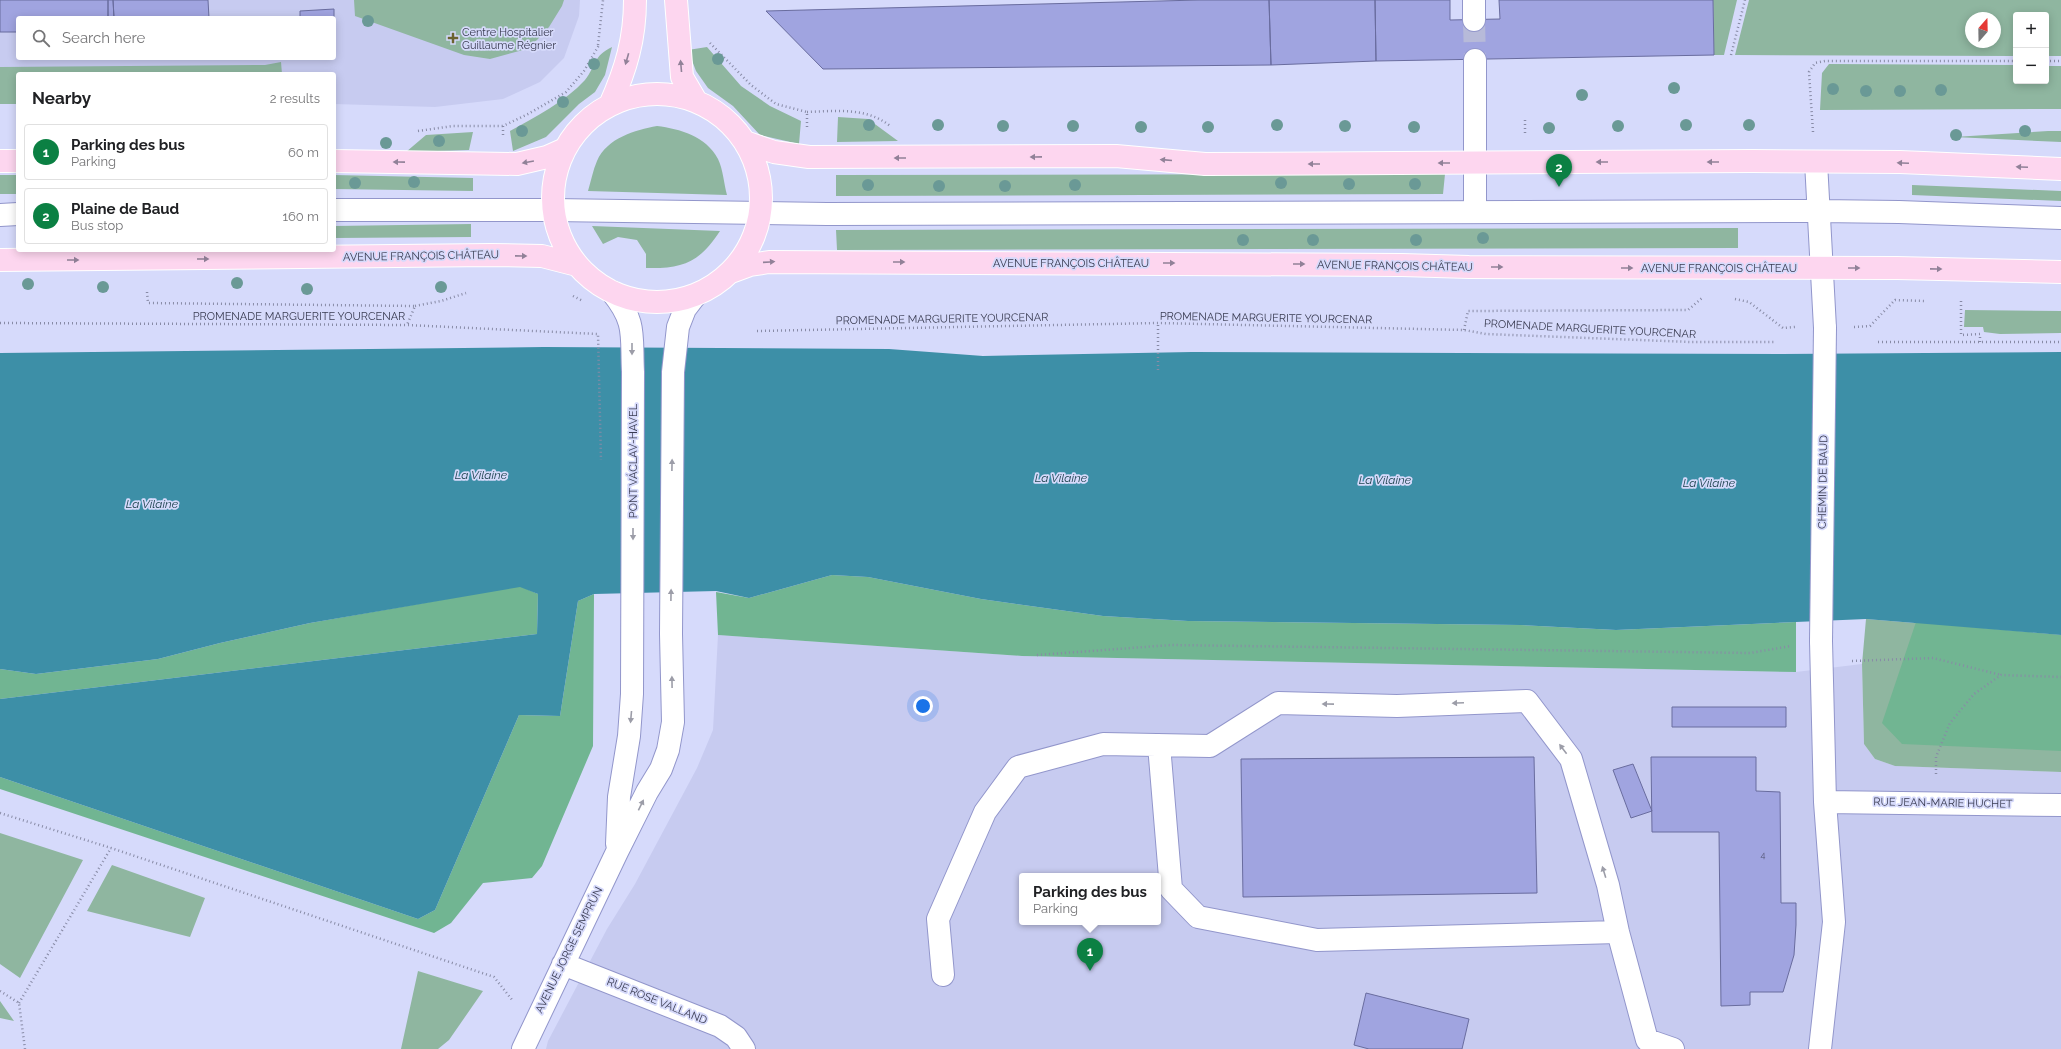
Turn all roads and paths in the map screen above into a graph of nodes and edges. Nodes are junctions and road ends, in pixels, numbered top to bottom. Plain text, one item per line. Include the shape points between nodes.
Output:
1 (603, 0) edge
2 (635, 0) edge
3 (676, 0) edge
4 (1745, 0) edge
5 (703, 43) dead end
6 (598, 45) junction
7 (604, 45) dead end
8 (1731, 55) dead end
9 (1475, 60) tunnel mouth
10 (2013, 61) edge
11 (2049, 61) edge
12 (2061, 61) edge
13 (696, 101) junction
14 (610, 105) junction
15 (1812, 124) dead end
16 (808, 132) dead end
17 (503, 139) dead end
18 (745, 142) junction
19 (565, 149) junction
20 (0, 161) edge
21 (16, 161) edge
22 (336, 161) edge
23 (1816, 162) junction
24 (1475, 163) junction
25 (2061, 169) edge
26 (336, 210) edge
27 (553, 210) junction
28 (1819, 211) junction
29 (1475, 212) junction
30 (16, 214) edge
31 (760, 214) junction
32 (0, 215) edge
33 (2061, 218) edge
34 (0, 251) edge
35 (0, 260) edge
36 (34, 260) junction
37 (577, 265) junction
38 (1822, 268) junction
39 (731, 272) junction
40 (2061, 272) edge
41 (147, 292) dead end
42 (612, 292) junction
43 (466, 293) dead end
44 (572, 294) dead end
45 (695, 296) junction
46 (1703, 297) dead end
47 (1729, 298) dead end
48 (1932, 301) dead end
49 (1954, 301) dead end
50 (585, 302) dead end
51 (414, 306) junction
52 (0, 323) edge
53 (1158, 323) junction
54 (407, 325) junction
55 (1799, 327) dead end
56 (1849, 327) dead end
57 (1464, 330) junction
58 (757, 331) dead end
59 (1775, 342) dead end
60 (1878, 342) dead end
61 (2061, 342) edge
62 (1980, 343) junction
63 (1158, 370) dead end
64 (601, 461) dead end
65 (632, 636) joint
66 (1821, 652) junction
67 (1037, 655) dead end
68 (2001, 675) junction
69 (2061, 677) edge
70 (1159, 745) junction
71 (1825, 802) junction
72 (1935, 803) junction
73 (2061, 805) edge
74 (0, 813) edge
75 (111, 848) junction
76 (617, 852) junction
77 (1618, 932) junction
78 (563, 964) junction
79 (943, 975) dead end
80 (0, 991) edge
81 (19, 1003) junction
82 (533, 1025) junction
83 (1640, 1045) edge
84 (25, 1049) edge
85 (523, 1049) edge
86 (744, 1049) edge
87 (1673, 1049) edge
88 (1820, 1049) edge

1 - 6 path
2 -> 14 main road via 633,39 621,81
13 -> 3 main road via 682,77
4 - 8 path
5 - 16 path via 710,43 751,85 776,104 807,112
6 - 7 path
6 - 17 path via 584,71 566,92 503,126
9 - 24 street
10 - 15 path via 1815,63 1809,72
11 - 12 path
13 - 14 main road via 675,95 652,94 631,97
13 - 18 main road via 723,118
14 - 19 main road via 584,123
24 -> 18 main road via 1205,164 1116,156 826,158 774,152
18 - 31 main road via 760,176
19 -> 22 main road via 547,157 517,164
19 - 27 main road via 554,180
20 - 21 main road
23 -> 24 main road
25 -> 23 main road via 1900,162
23 - 28 street, CHEMIN DE BAUD
24 - 29 street
26 - 27 street
27 - 31 street
27 - 37 main road via 562,241
28 - 29 street
28 - 33 street
28 - 38 street, CHEMIN DE BAUD
29 - 31 street
30 - 32 street
31 - 39 main road via 753,239
34 - 36 street
35 - 36 main road, AVENUE FRANÇOIS CHÂTEAU
36 -> 37 main road, AVENUE FRANÇOIS CHÂTEAU via 491,255 542,256
37 - 42 main road via 587,276
39 -> 38 main road, AVENUE FRANÇOIS CHÂTEAU via 750,264 769,262 1378,265 1469,268
38 -> 40 main road, AVENUE FRANÇOIS CHÂTEAU
38 - 66 street, CHEMIN DE BAUD, bridge via 1825,328
39 - 45 main road via 714,286
41 - 51 path via 148,303
42 - 45 main road via 644,302
42 -> 65 street, PONT VÁCLAV-HAVEL via 624,308 632,326
43 - 51 path
44 - 50 path
76 -> 45 street, AVENUE JORGE SEMPRÚN via 661,769 668,750 673,722 673,372 678,327
46 - 57 path via 1688,310 1468,311
47 - 55 path via 1749,302 1783,328
48 - 56 path via 1895,300 1870,326
49 - 62 path via 1961,301 1961,334 1980,334
51 - 54 path
52 - 54 path, PROMENADE MARGUERITE YOURCENAR
53 - 57 path, PROMENADE MARGUERITE YOURCENAR
53 - 58 path, PROMENADE MARGUERITE YOURCENAR
53 - 63 path
54 - 64 path, PROMENADE MARGUERITE YOURCENAR via 598,334
57 - 59 path, PROMENADE MARGUERITE YOURCENAR via 1486,334 1683,342
60 - 62 path
61 - 62 path
65 -> 76 street, AVENUE JORGE SEMPRÚN via 632,715 619,797
66 - 67 path via 1171,645
66 - 68 path via 1932,658
66 - 71 street, CHEMIN DE BAUD
68 - 69 path
68 - 72 path via 1974,694 1950,723 1936,758
70 - 77 street via 1171,889 1198,917 1317,940
77 -> 70 street via 1608,885 1571,759 1527,701 1397,706 1278,703 1210,746
70 - 79 street via 1103,744 1018,767 985,812 938,919
71 - 72 street, RUE JEAN-MARIE HUCHET
71 - 88 street, CHEMIN DE BAUD via 1834,922
72 - 73 street, RUE JEAN-MARIE HUCHET
74 - 75 path
75 - 81 path
75 - 82 path via 494,977
76 - 78 street, AVENUE JORGE SEMPRÚN
77 - 83 street
78 - 82 street, AVENUE JORGE SEMPRÚN
78 - 86 street, RUE ROSE VALLAND via 720,1026 736,1037
80 - 81 path
81 - 84 path
82 - 85 street, AVENUE JORGE SEMPRÚN
83 - 87 street

